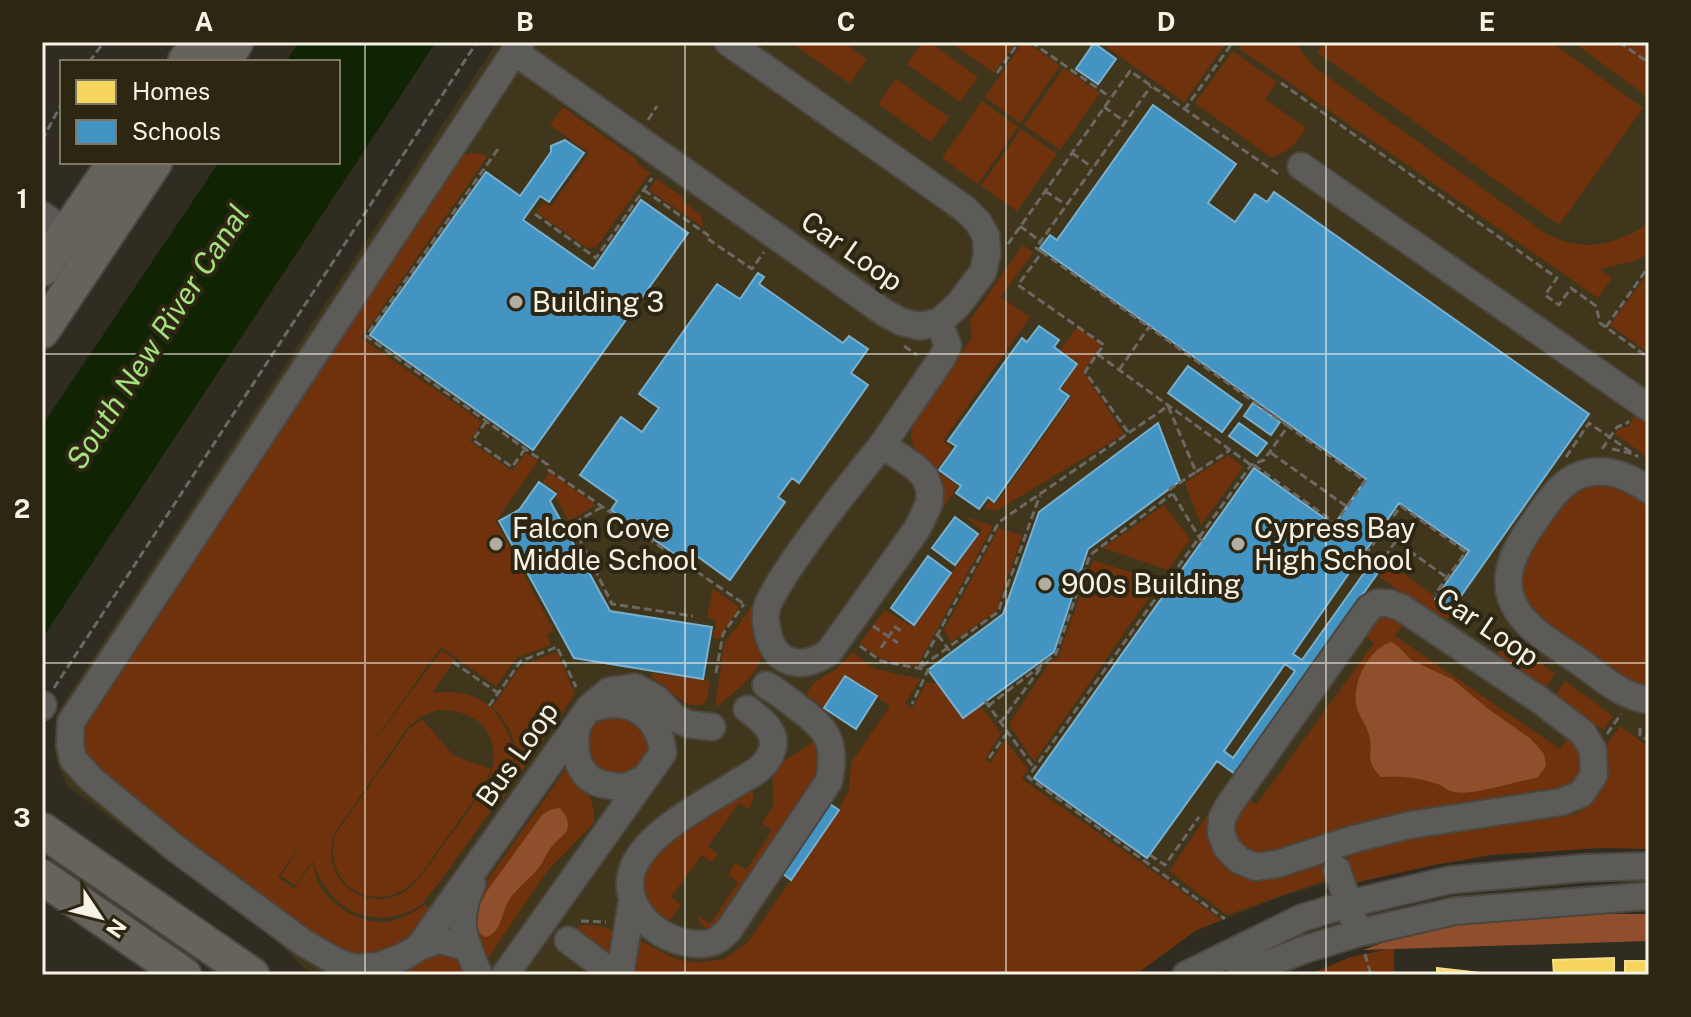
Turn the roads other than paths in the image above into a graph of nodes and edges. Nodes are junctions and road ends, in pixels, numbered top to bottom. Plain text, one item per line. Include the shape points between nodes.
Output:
1 (199, 42) edge
2 (236, 42) edge
3 (728, 42) edge
4 (518, 47) edge
5 (186, 60) edge
6 (224, 60) edge
7 (113, 164) edge
8 (154, 164) edge
9 (1301, 166) road end
10 (54, 224) edge
11 (94, 253) junction
12 (42, 269) edge
13 (939, 322) junction
14 (42, 331) edge
15 (1645, 406) edge
16 (882, 445) junction
17 (1649, 490) edge
18 (782, 658) junction
19 (766, 685) junction
20 (1649, 700) edge
21 (581, 707) junction
22 (747, 709) junction
23 (712, 727) junction
24 (663, 753) junction
25 (644, 779) junction
26 (598, 784) junction
27 (42, 830) edge
28 (1354, 839) junction
29 (484, 855) junction
30 (1298, 857) junction
31 (585, 862) junction
32 (1649, 866) edge
33 (1337, 870) junction
34 (42, 877) edge
35 (1649, 896) edge
36 (632, 901) junction
37 (1348, 904) junction
38 (568, 940) dead end
39 (1361, 941) junction
40 (419, 947) junction
41 (468, 947) junction
42 (184, 975) edge
43 (252, 975) edge
44 (479, 975) edge
45 (505, 975) edge
46 (617, 975) edge
47 (1186, 975) edge
48 (1240, 975) edge

1 - 5 main road
2 - 6 main road
3 - 13 street via 978,222 986,236 983,272
4 - 13 street, Car Loop via 885,313 920,326
4 - 40 street via 71,722 73,759 91,779 304,943 354,968 379,966
7 - 10 main road
8 - 11 main road
9 - 15 street
10 - 11 street
10 - 12 main road
11 - 14 main road
13 - 16 street via 948,346
16 - 18 street via 784,576 767,607 770,645
16 - 18 street via 925,477 929,504 917,529 829,652 808,662
17 - 20 street via 1618,474 1574,467 1519,543 1509,579 1518,613 1535,629 1623,692
18 - 19 street
19 - 22 street
19 - 36 street via 824,730 833,761 829,781 717,940 700,944 673,939 657,930
21 - 23 street via 609,691 635,687 675,718
21 - 24 street, Bus Loop via 627,704 642,712 656,730
21 - 26 street via 576,757
21 - 29 street, Bus Loop
22 - 23 street
22 - 36 street via 769,727 773,751 763,766 676,821 639,855 631,870
23 - 24 street
24 - 25 street
25 - 26 street via 623,788
25 - 31 street
26 - 31 street via 603,815
27 - 43 main road
28 - 30 street, Car Loop
28 - 30 street, Car Loop via 1561,802 1581,794 1594,775 1593,750 1583,733 1541,701 1402,608 1377,603 1222,818 1227,848 1239,860 1256,867
28 - 33 street
29 - 40 street, Bus Loop
29 - 41 street via 464,902 462,931
30 - 33 street via 1316,858
31 - 45 street
32 - 37 street via 1450,880
33 - 37 street
34 - 42 main road
35 - 39 street via 1455,911
36 - 46 street
37 - 39 street
37 - 47 street via 1302,918
38 - 46 street
39 - 48 street via 1303,950
40 - 41 street via 439,940
41 - 44 street

